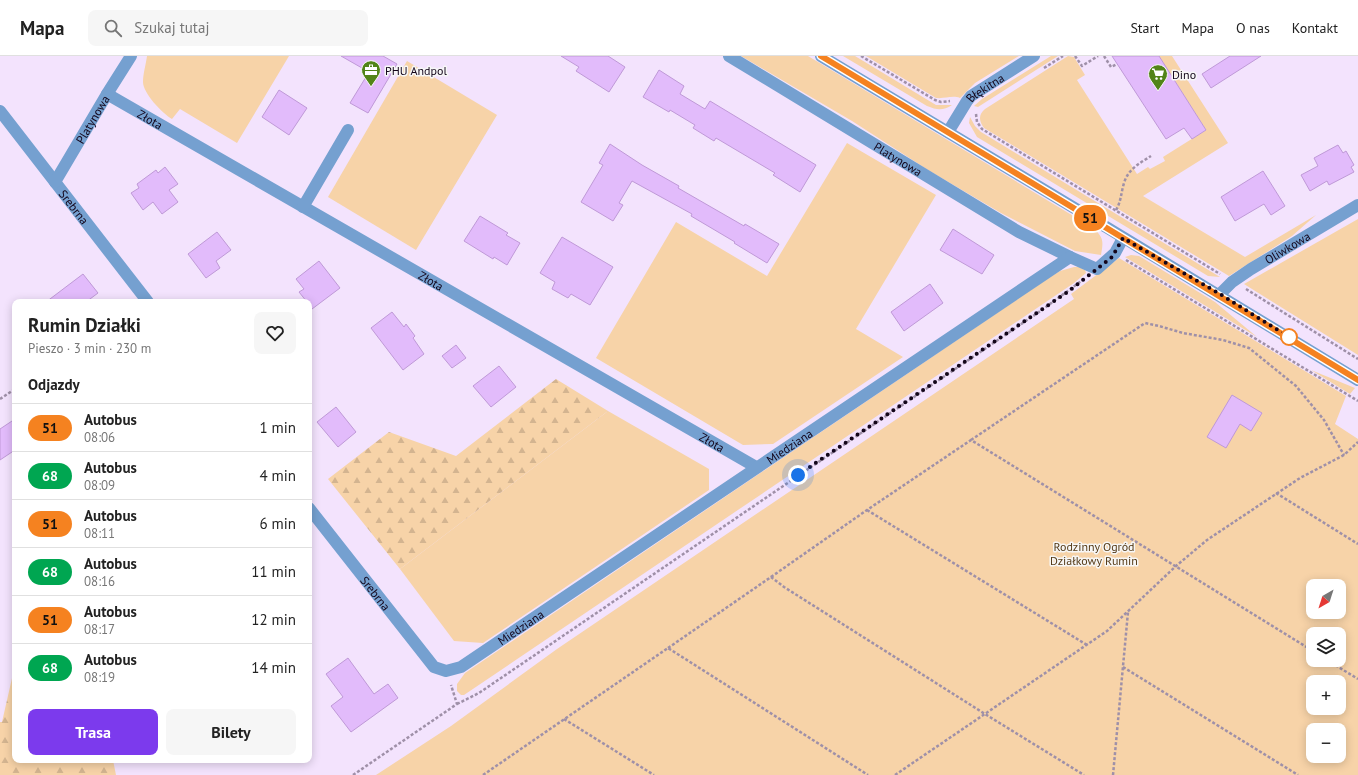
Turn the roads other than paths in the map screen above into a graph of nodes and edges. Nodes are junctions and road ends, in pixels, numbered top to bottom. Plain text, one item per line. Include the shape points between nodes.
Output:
1 (131, 56) edge
2 (728, 56) edge
3 (821, 56) edge
4 (1034, 56) edge
5 (107, 94) junction
6 (0, 111) edge
7 (348, 130) dead end
8 (948, 132) junction
9 (55, 182) junction
10 (303, 206) junction
11 (1358, 206) edge
12 (1123, 238) junction
13 (1070, 257) junction
14 (1220, 294) junction
15 (146, 299) edge
16 (1358, 380) edge
17 (756, 467) junction
18 (312, 512) edge
19 (446, 671) joint

1 - 5 street, Platynowa
2 - 13 street, Platynowa via 1019,232
3 - 8 street
4 - 8 street, Błękitna via 971,96
5 - 9 street, Platynowa
5 - 10 street, Złota
6 - 9 street, Srebrna
7 - 10 street
8 - 12 street
9 - 15 street, Srebrna
10 - 17 street, Złota
11 - 14 street, Oliwkowa via 1251,269
12 - 13 street via 1115,253 1097,269
12 - 14 street
13 - 17 street, Miedziana
14 - 16 street
17 - 19 street, Miedziana via 461,667
18 - 19 street, Srebrna via 434,667

